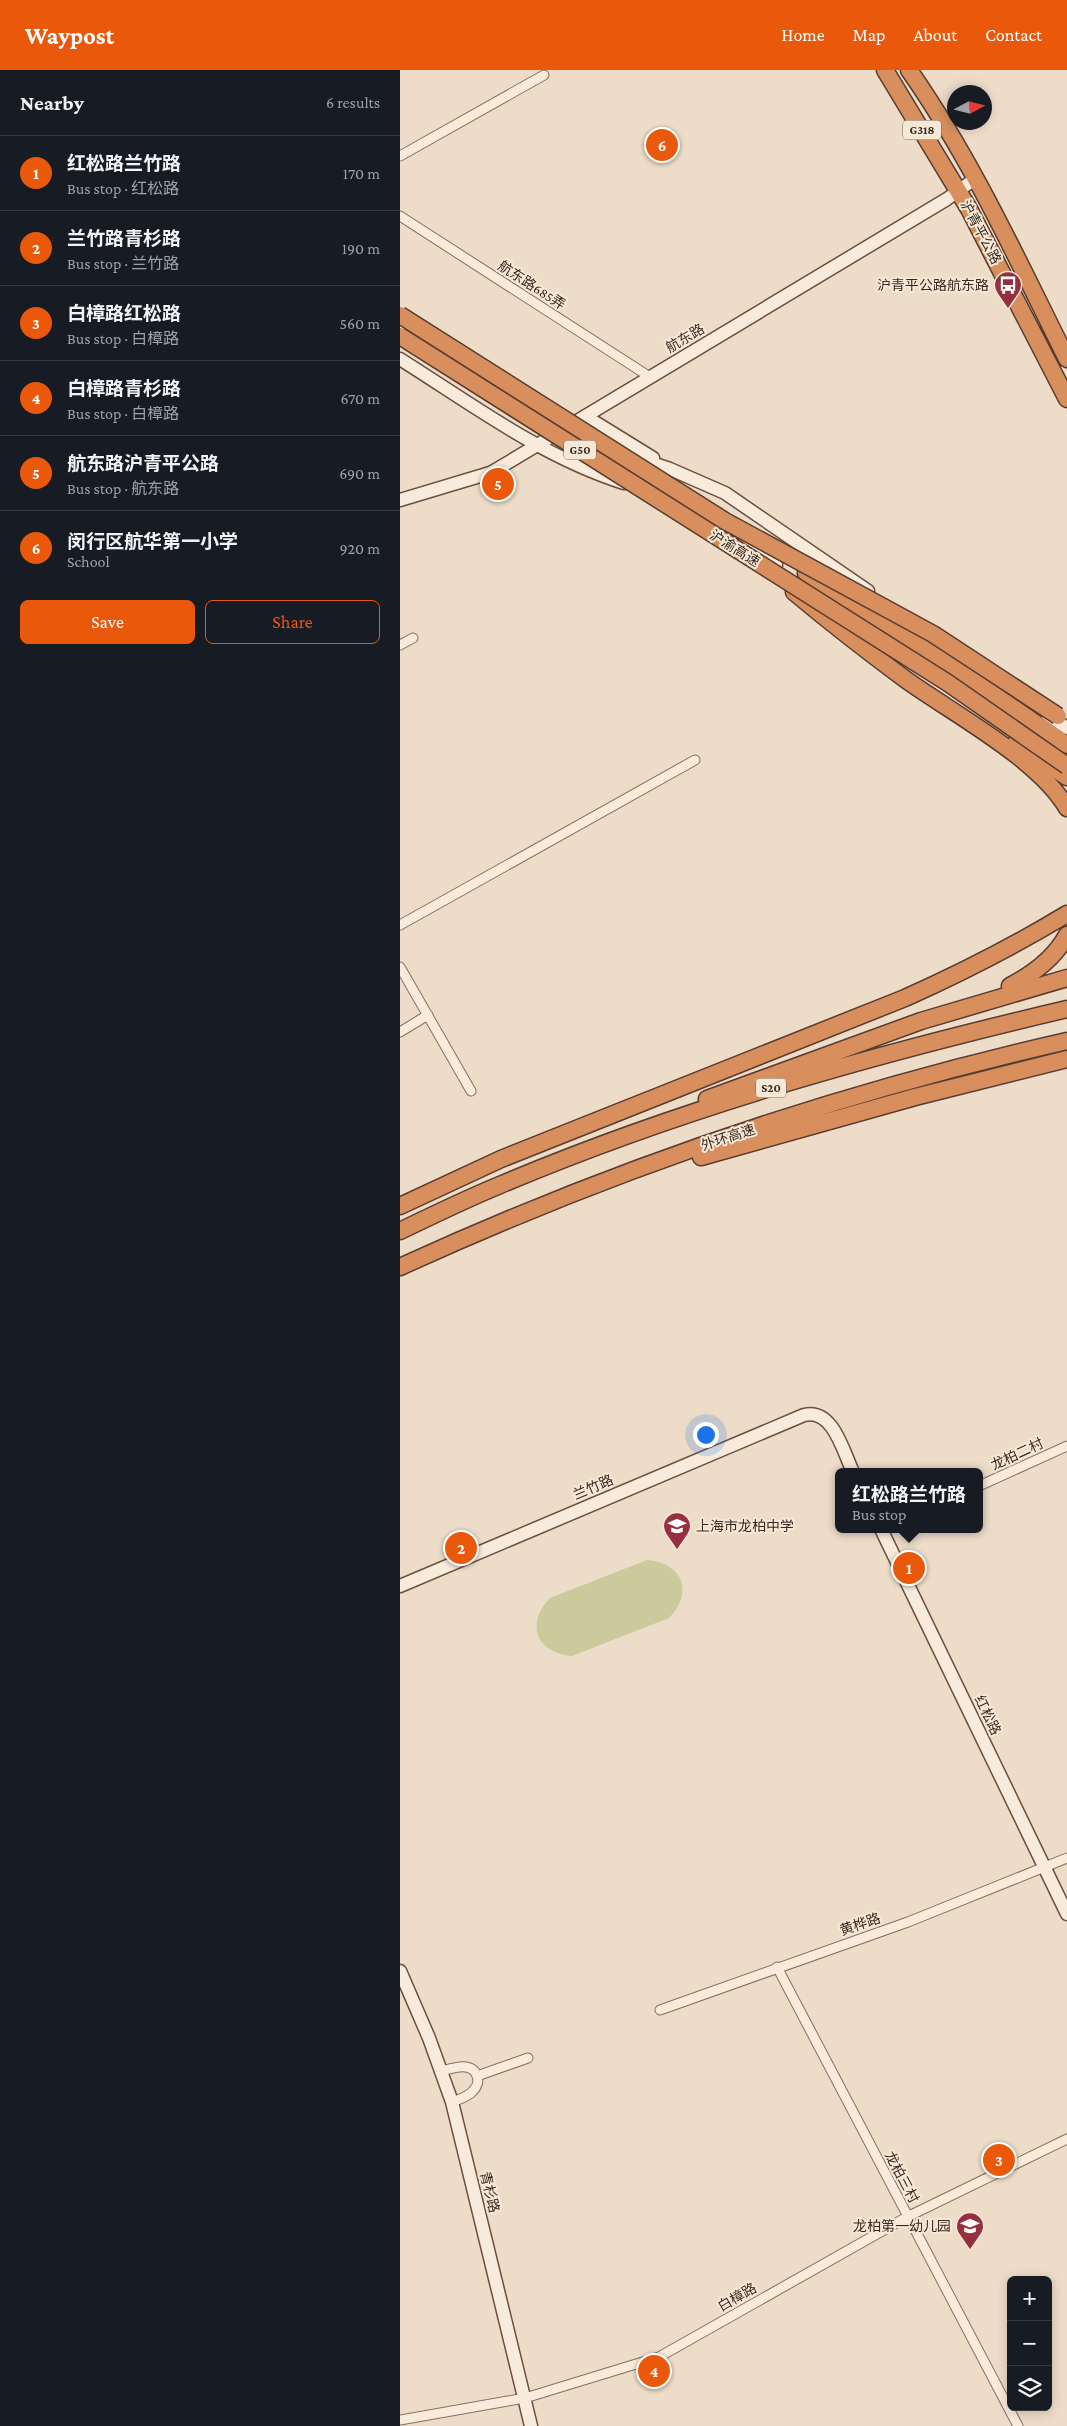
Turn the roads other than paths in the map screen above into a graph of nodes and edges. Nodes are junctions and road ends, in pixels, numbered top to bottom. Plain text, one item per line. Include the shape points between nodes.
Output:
1 (885, 70) edge
2 (909, 70) edge
3 (544, 75) dead end
4 (400, 156) edge
5 (976, 178) junction
6 (958, 191) junction
7 (400, 216) edge
8 (400, 315) edge
9 (400, 322) edge
10 (400, 336) edge
11 (400, 359) edge
12 (1067, 359) edge
13 (650, 377) junction
14 (1067, 399) edge
15 (585, 416) junction
16 (568, 426) junction
17 (536, 446) junction
18 (670, 469) junction
19 (400, 500) edge
20 (725, 521) junction
21 (760, 564) junction
22 (883, 636) junction
23 (413, 638) dead end
24 (400, 645) edge
25 (1065, 723) edge
26 (1067, 745) edge
27 (1067, 757) edge
28 (695, 760) dead end
29 (1067, 766) edge
30 (1067, 777) edge
31 (1067, 808) edge
32 (1067, 914) edge
33 (400, 925) edge
34 (1067, 936) edge
35 (400, 967) edge
36 (1067, 978) edge
37 (1067, 1009) edge
38 (428, 1015) junction
39 (921, 1021) junction
40 (400, 1032) edge
41 (1061, 1042) edge
42 (1063, 1061) edge
43 (471, 1091) dead end
44 (500, 1185) junction
45 (569, 1194) junction
46 (400, 1206) edge
47 (400, 1231) edge
48 (400, 1267) edge
49 (1067, 1446) edge
50 (851, 1468) edge
51 (983, 1484) edge
52 (883, 1533) edge
53 (400, 1586) edge
54 (1067, 1858) edge
55 (1045, 1866) junction
56 (1067, 1914) edge
57 (777, 1967) junction
58 (400, 1971) edge
59 (660, 2010) dead end
60 (528, 2058) dead end
61 (442, 2071) junction
62 (477, 2076) junction
63 (452, 2102) junction
64 (1067, 2139) edge
65 (907, 2217) junction
66 (524, 2398) junction
67 (400, 2420) edge
68 (532, 2426) edge
69 (1018, 2426) edge

1 - 6 highway, 沪青平公路 / G318
2 - 5 highway, 沪青平公路 / G318 via 940,114
3 - 4 street
5 - 6 street, 航东路
5 - 12 highway, 沪青平公路 / G318
6 - 13 street, 航东路
6 - 14 highway, 沪青平公路 / G318
7 - 13 street, 航东路685弄
8 - 20 highway, 沪渝高速 / G50, bridge
9 - 16 street
10 - 21 highway, 沪渝高速 / G50, bridge
11 - 17 street
13 - 15 street, 航东路
15 - 16 street, 航东路
15 - 18 street
16 - 17 street, 航东路
16 - 18 street via 605,448
17 - 19 street, 航东路 via 490,474
17 - 22 street via 595,474 647,490 752,549
18 - 25 street via 725,492
20 - 25 highway, bridge via 924,629
20 - 26 highway, 沪渝高速 / G50, bridge via 957,669
21 - 29 highway, 沪渝高速 / G50, bridge via 948,683
21 - 31 highway, bridge via 876,657 1026,763 1046,781
22 - 27 street
22 - 30 highway via 903,664
23 - 24 street
28 - 33 street
32 - 46 highway via 1018,944 905,998 501,1159
34 - 39 highway via 1047,962 1026,978
35 - 38 street
36 - 39 highway
37 - 44 highway, S20 via 923,1045 770,1089 635,1133
38 - 40 street
38 - 43 street
39 - 44 highway via 632,1127
41 - 45 highway, 外环高速 / S20 via 931,1074 812,1109 686,1150
42 - 45 highway via 830,1120
44 - 47 highway, S20
45 - 48 highway, 外环高速 / S20
49 - 51 street, 龙柏二村
50 - 53 street, 兰竹路 via 825,1418 814,1414 799,1417
52 - 55 street, 红松路
54 - 55 street, 黄桦路
55 - 56 street, 红松路
55 - 57 street, 黄桦路 via 917,1918
57 - 59 street, 黄桦路
57 - 65 street, 龙柏三村
58 - 61 street, 青杉路
60 - 62 street
61 - 62 street via 464,2066
61 - 63 street, 青杉路
62 - 63 street via 473,2092
63 - 66 street, 青杉路
64 - 65 street, 白樟路
65 - 66 street, 白樟路 via 664,2354
65 - 69 street, 龙柏三村
66 - 67 street, 白樟路
66 - 68 street, 青杉路

